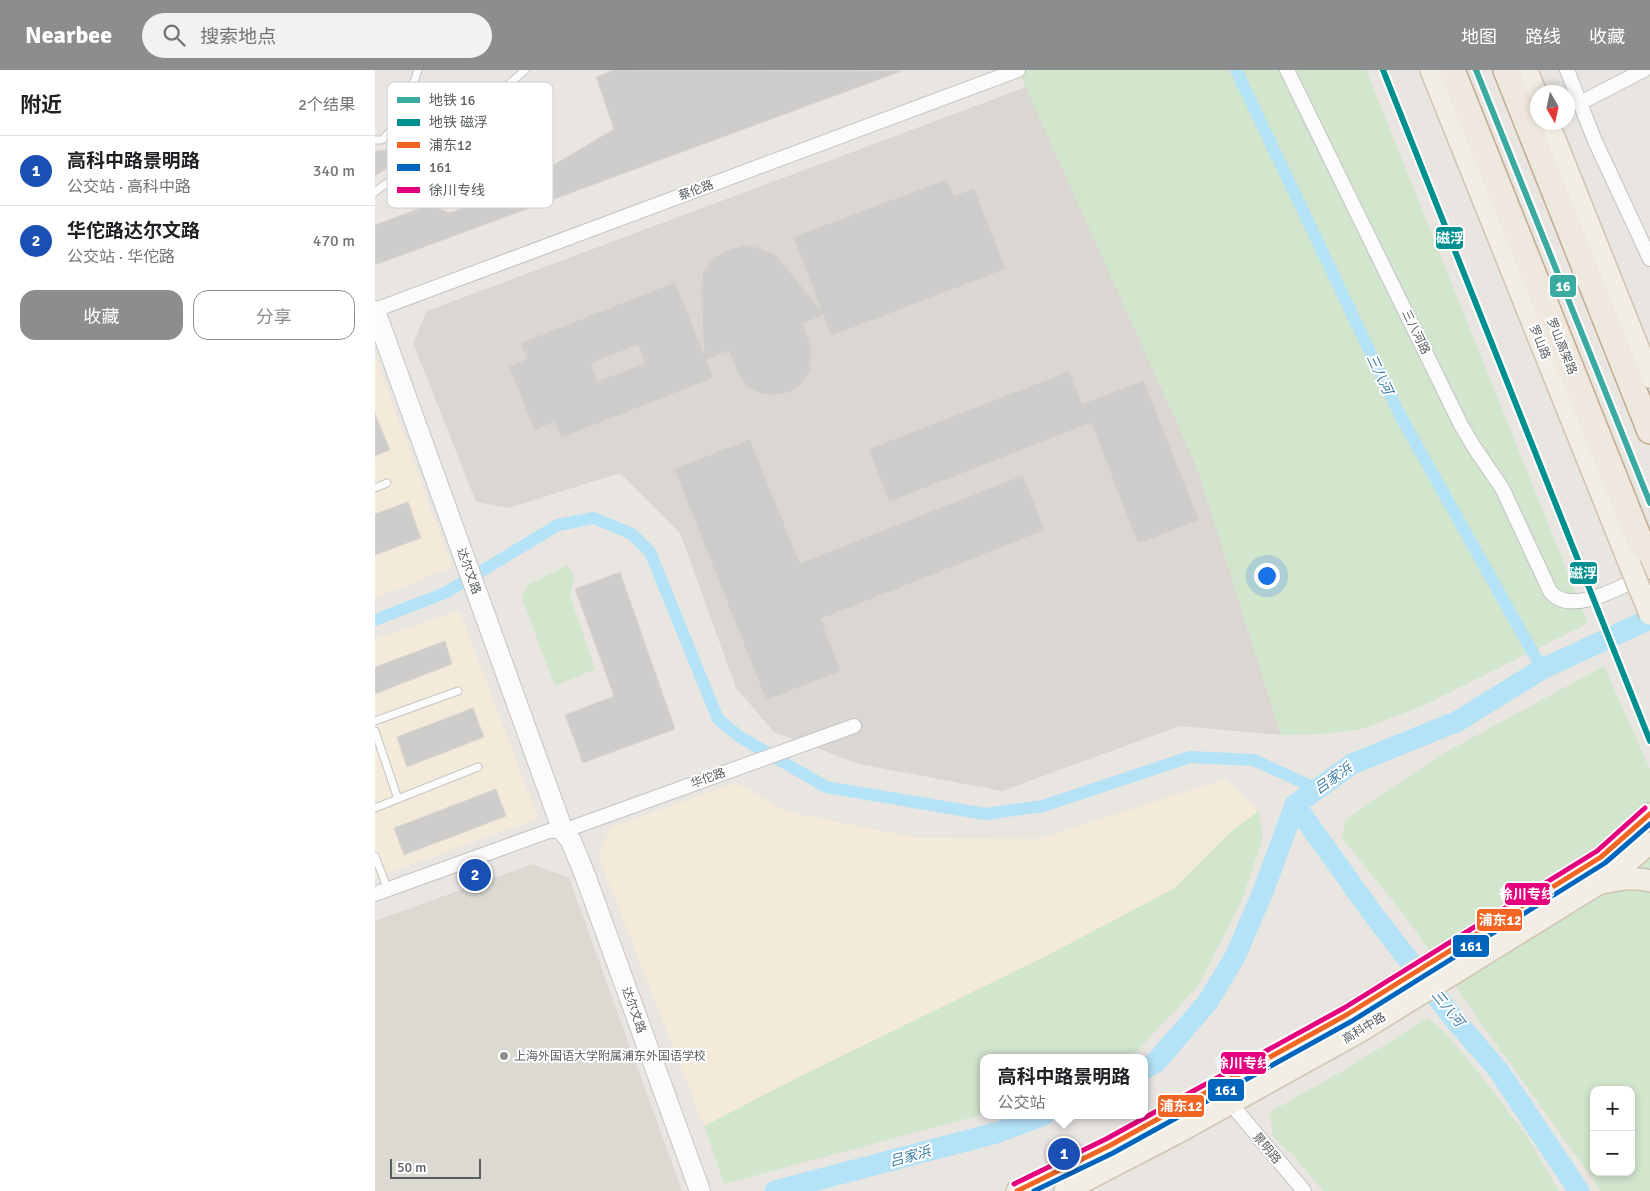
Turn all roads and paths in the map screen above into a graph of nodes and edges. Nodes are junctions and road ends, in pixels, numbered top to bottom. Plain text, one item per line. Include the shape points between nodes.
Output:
1 (418, 70) edge
2 (525, 70) edge
3 (1018, 70) edge
4 (1287, 70) edge
5 (1431, 70) edge
6 (1451, 70) edge
7 (1506, 70) edge
8 (1527, 70) edge
9 (1567, 70) edge
10 (1644, 70) edge
11 (414, 82) edge
12 (511, 82) edge
13 (1533, 85) edge
14 (1579, 103) junction
15 (1551, 130) edge
16 (387, 134) edge
17 (375, 140) edge
18 (387, 183) edge
19 (375, 192) edge
20 (1650, 259) edge
21 (375, 310) edge
22 (1650, 377) edge
23 (1650, 430) edge
24 (387, 483) dead end
25 (375, 488) edge
26 (1640, 565) edge
27 (1650, 574) edge
28 (1650, 614) edge
29 (458, 691) dead end
30 (375, 721) edge
31 (854, 726) dead end
32 (375, 731) edge
33 (477, 767) dead end
34 (398, 799) junction
35 (375, 808) edge
36 (1650, 814) edge
37 (563, 831) junction
38 (1650, 844) edge
39 (375, 856) edge
40 (1650, 881) edge
41 (1596, 884) junction
42 (381, 892) edge
43 (375, 902) edge
44 (1406, 990) junction
45 (1231, 1104) junction
46 (685, 1166) junction
47 (1071, 1190) edge
48 (689, 1191) edge
49 (700, 1191) edge
50 (1017, 1191) edge
51 (1304, 1191) edge

1 - 11 lane
2 - 12 lane
3 - 21 street, 蔡伦路
4 - 27 street, 三八河路 via 1461,425 1500,484 1550,591 1563,601 1574,602 1604,594
5 - 26 main road, 罗山路
6 - 26 highway, 罗山高架路
7 - 23 highway
8 - 13 main road
9 - 14 street
10 - 14 street
14 - 20 street
15 - 22 main road
16 - 17 lane via 382,140
18 - 19 lane
21 - 37 street, 达尔文路
24 - 25 lane
26 - 28 main road, 罗山路, bridge
29 - 30 lane
31 - 37 street, 华佗路
32 - 34 lane
33 - 34 lane
34 - 35 lane
36 - 44 main road, 高科中路 via 1601,857 1433,962
37 - 42 street, 华佗路 via 549,831
37 - 43 street, 华佗路 via 552,840
37 - 46 street, 达尔文路 via 562,844
38 - 41 main road, 高科中路
39 - 42 lane
40 - 41 main road via 1639,878
41 - 44 main road, 高科中路 via 1445,978
44 - 45 main road, 高科中路 via 1304,1063
44 - 50 main road, 高科中路
45 - 47 main road, 高科中路
45 - 51 street, 景明路
46 - 48 street, 达尔文路
46 - 49 street, 达尔文路

